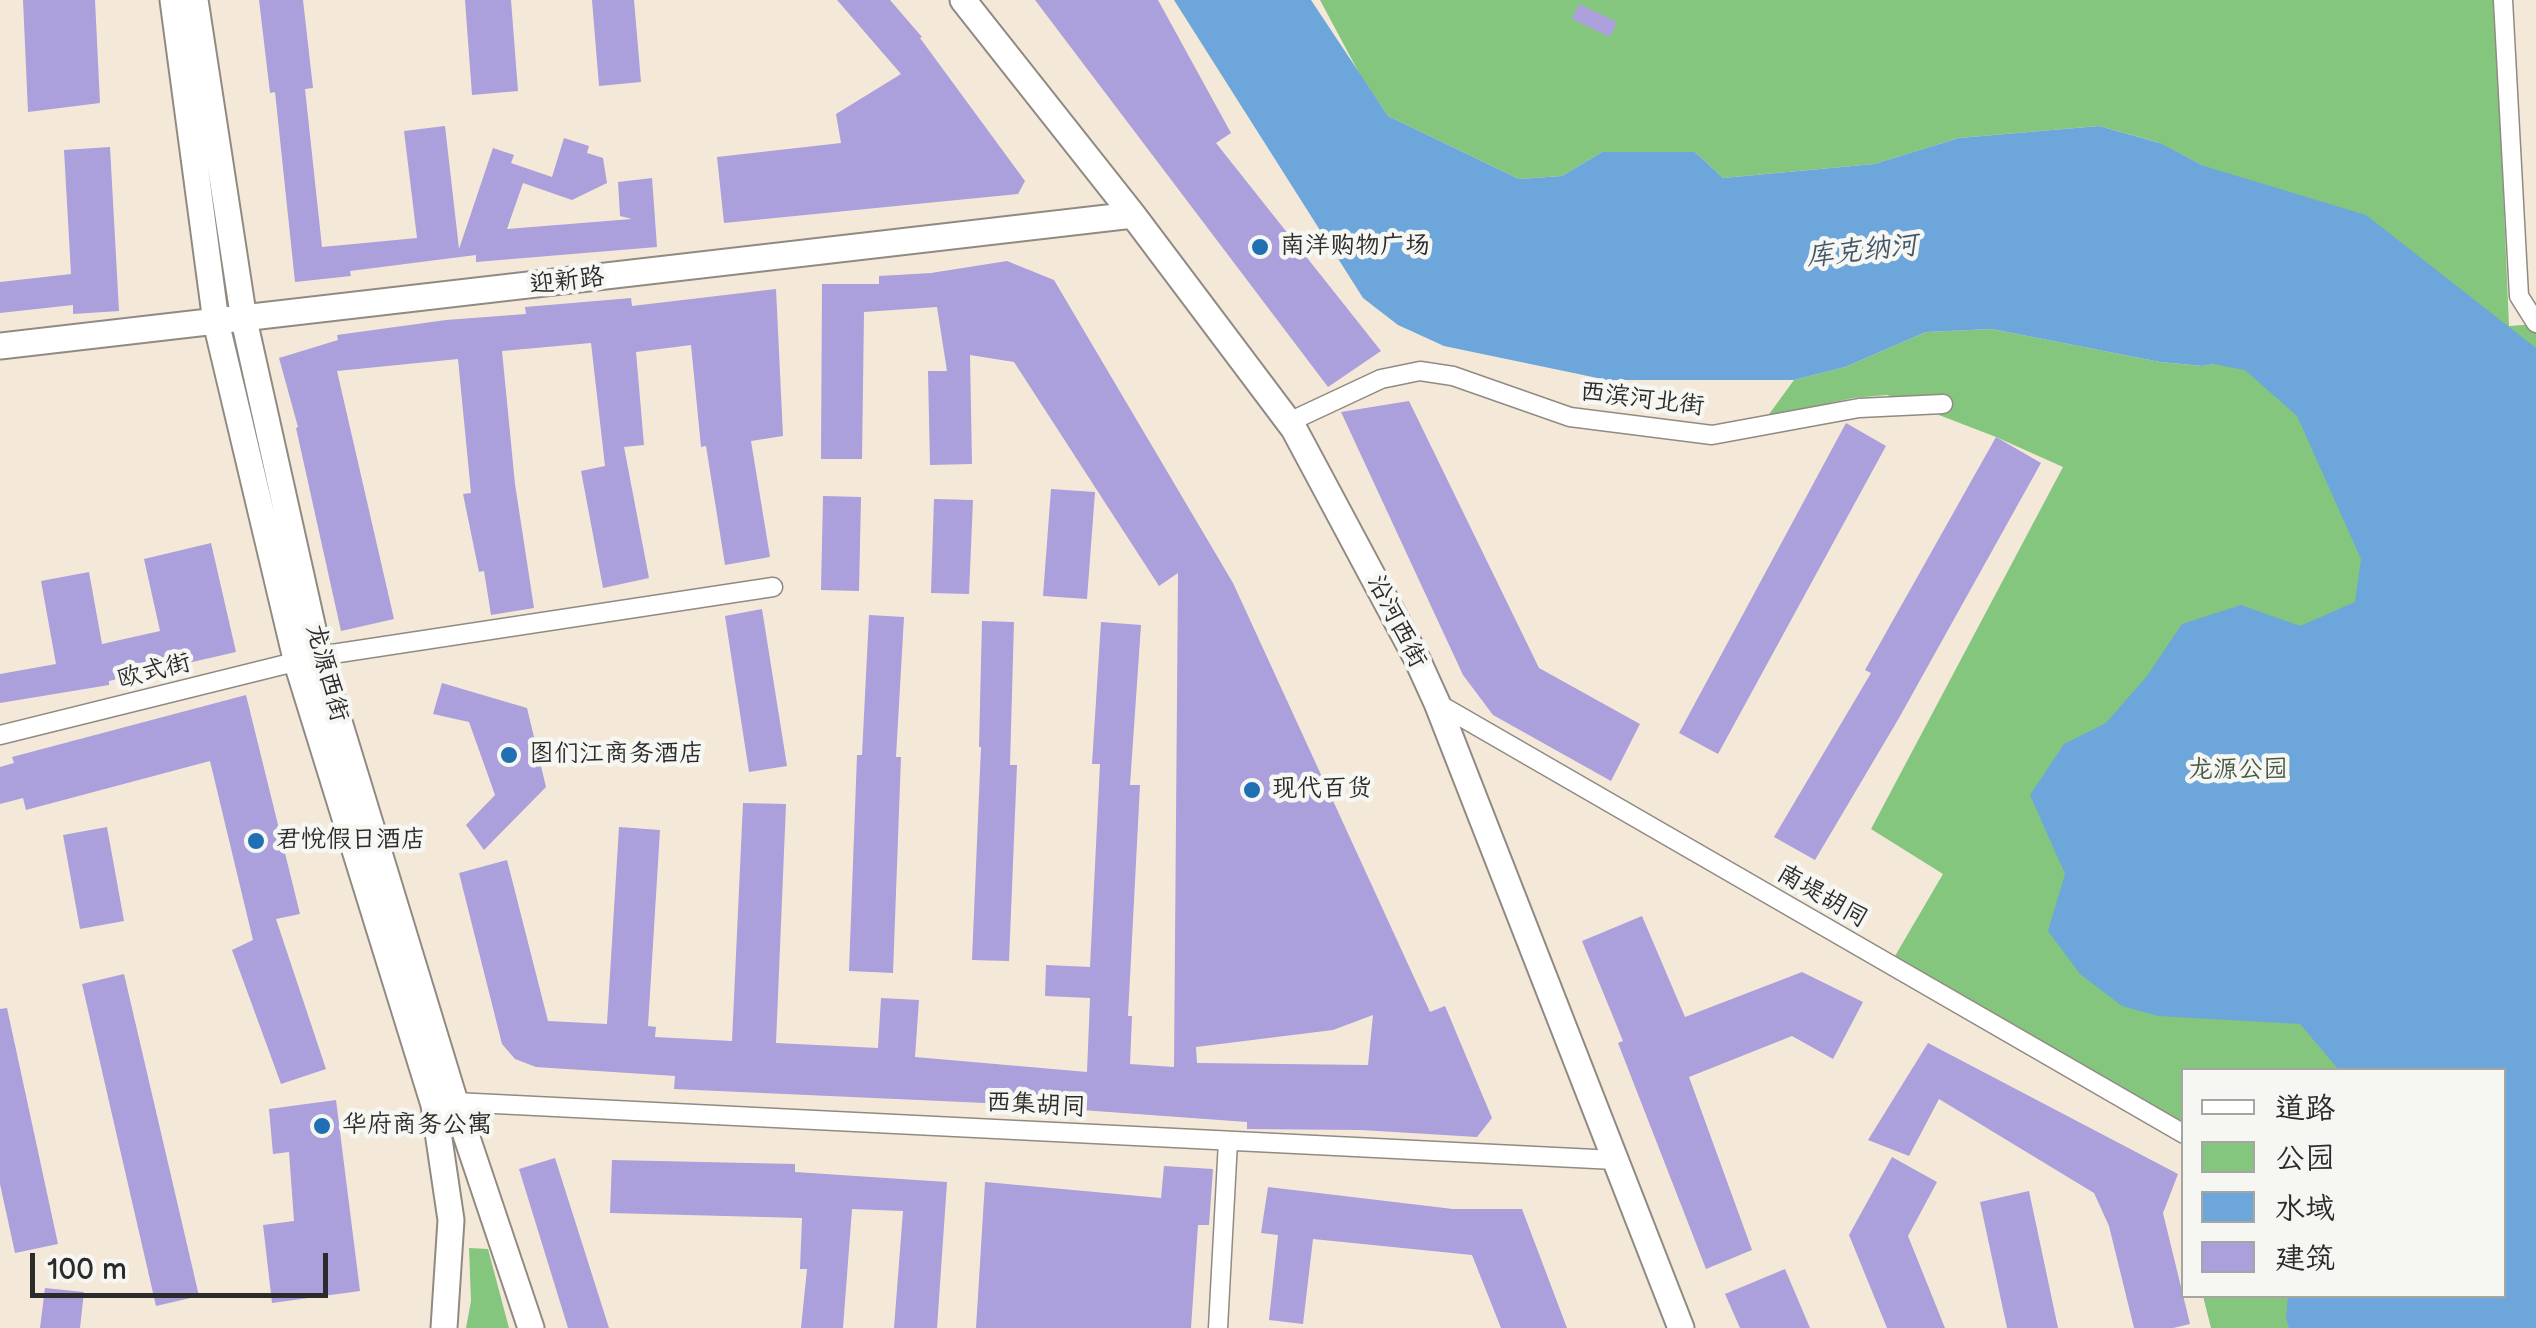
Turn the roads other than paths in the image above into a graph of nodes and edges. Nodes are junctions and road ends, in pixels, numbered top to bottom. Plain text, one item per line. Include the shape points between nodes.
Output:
1 (173, 0) edge
2 (195, 0) edge
3 (962, 0) edge
4 (2503, 0) edge
5 (1133, 215) junction
6 (244, 320) junction
7 (216, 322) junction
8 (2536, 323) edge
9 (0, 346) edge
10 (1943, 404) dead end
11 (1289, 422) junction
12 (772, 587) dead end
13 (308, 660) junction
14 (1436, 703) junction
15 (0, 735) edge
16 (454, 1102) junction
17 (2181, 1132) edge
18 (1228, 1141) junction
19 (1614, 1160) junction
20 (444, 1328) edge
21 (531, 1328) edge
22 (1218, 1328) edge
23 (1681, 1328) edge

1 - 7 main road, 龙源西街
2 - 6 main road, 龙源西街
3 - 5 main road, 沿河西街
4 - 8 street via 2518,296
5 - 6 main road, 迎新路
5 - 11 main road, 沿河西街
6 - 7 main road, 迎新路
6 - 13 main road, 龙源西街
7 - 9 main road, 迎新路
7 - 13 main road, 龙源西街
10 - 11 street, 西滨河北街 via 1859,408 1712,434 1570,417 1420,371 1381,379
11 - 14 main road, 沿河西街
12 - 13 street, 欧式街
13 - 15 street, 欧式街
13 - 16 main road, 龙源西街
13 - 20 main road, 龙源西街 via 434,1105 451,1220
14 - 17 street, 南堤胡同
14 - 19 main road, 沿河西街
16 - 18 street, 西集胡同
16 - 21 main road, 龙源西街
18 - 19 street, 西集胡同
18 - 22 street
19 - 23 main road, 沿河西街

